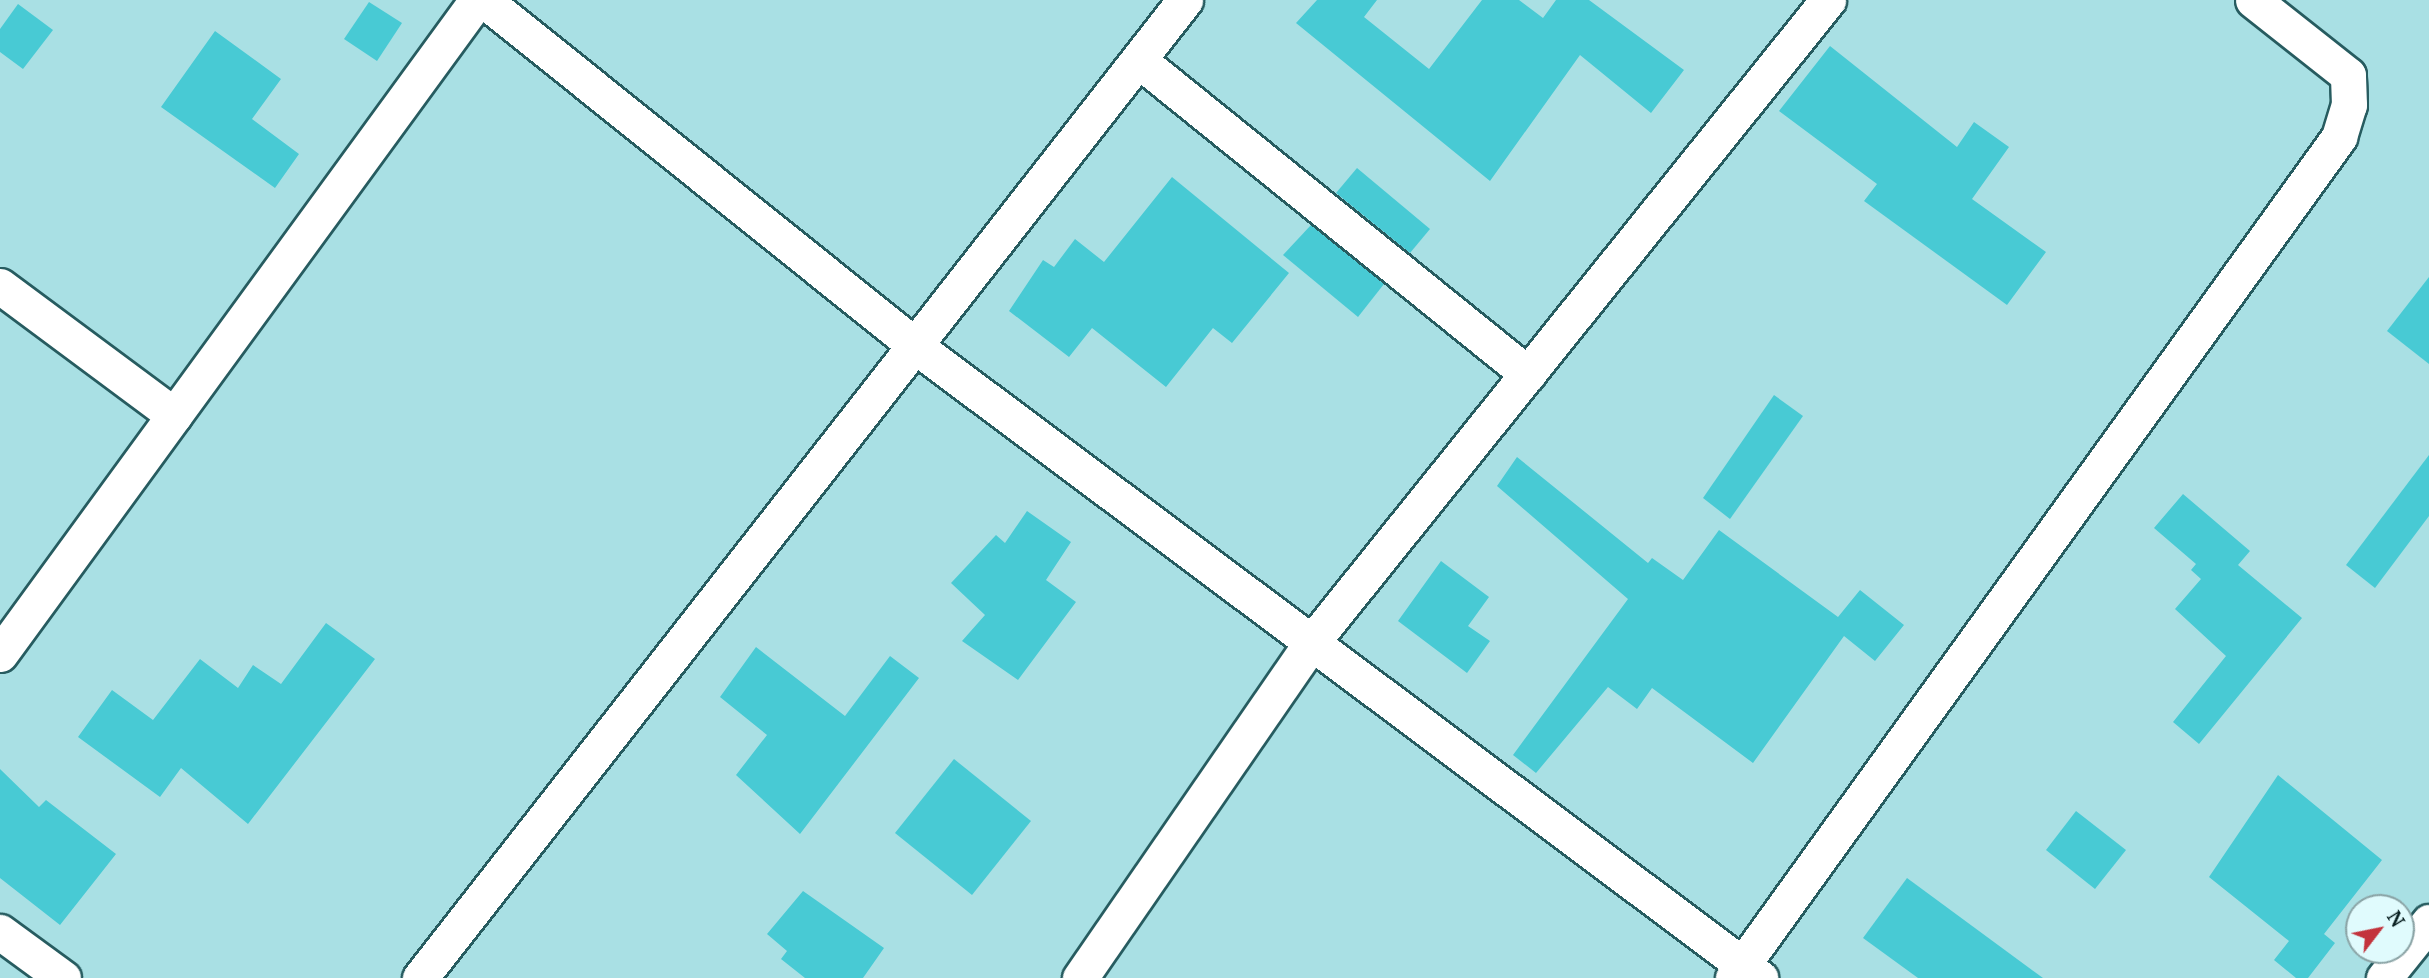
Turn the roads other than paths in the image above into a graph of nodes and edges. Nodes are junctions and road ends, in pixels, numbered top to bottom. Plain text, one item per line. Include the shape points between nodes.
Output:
1 (477, 0) edge
2 (484, 0) edge
3 (1185, 0) edge
4 (1828, 0) edge
5 (2253, 0) edge
6 (1141, 62) junction
7 (0, 286) edge
8 (918, 348) junction
9 (1528, 373) junction
10 (173, 415) junction
11 (1312, 642) junction
12 (0, 654) edge
13 (2429, 922) edge
14 (0, 932) edge
15 (1746, 974) edge
16 (63, 978) edge
17 (420, 978) edge
18 (1080, 978) edge
19 (2384, 978) edge

1 - 10 street
2 - 8 street
3 - 6 street
4 - 9 street
5 - 15 street via 2348,75 2349,105 2339,137
6 - 8 street
6 - 9 street
7 - 10 street
8 - 11 street
8 - 17 street
9 - 11 street
10 - 12 street
11 - 15 street
11 - 18 street
13 - 19 street
14 - 16 street

